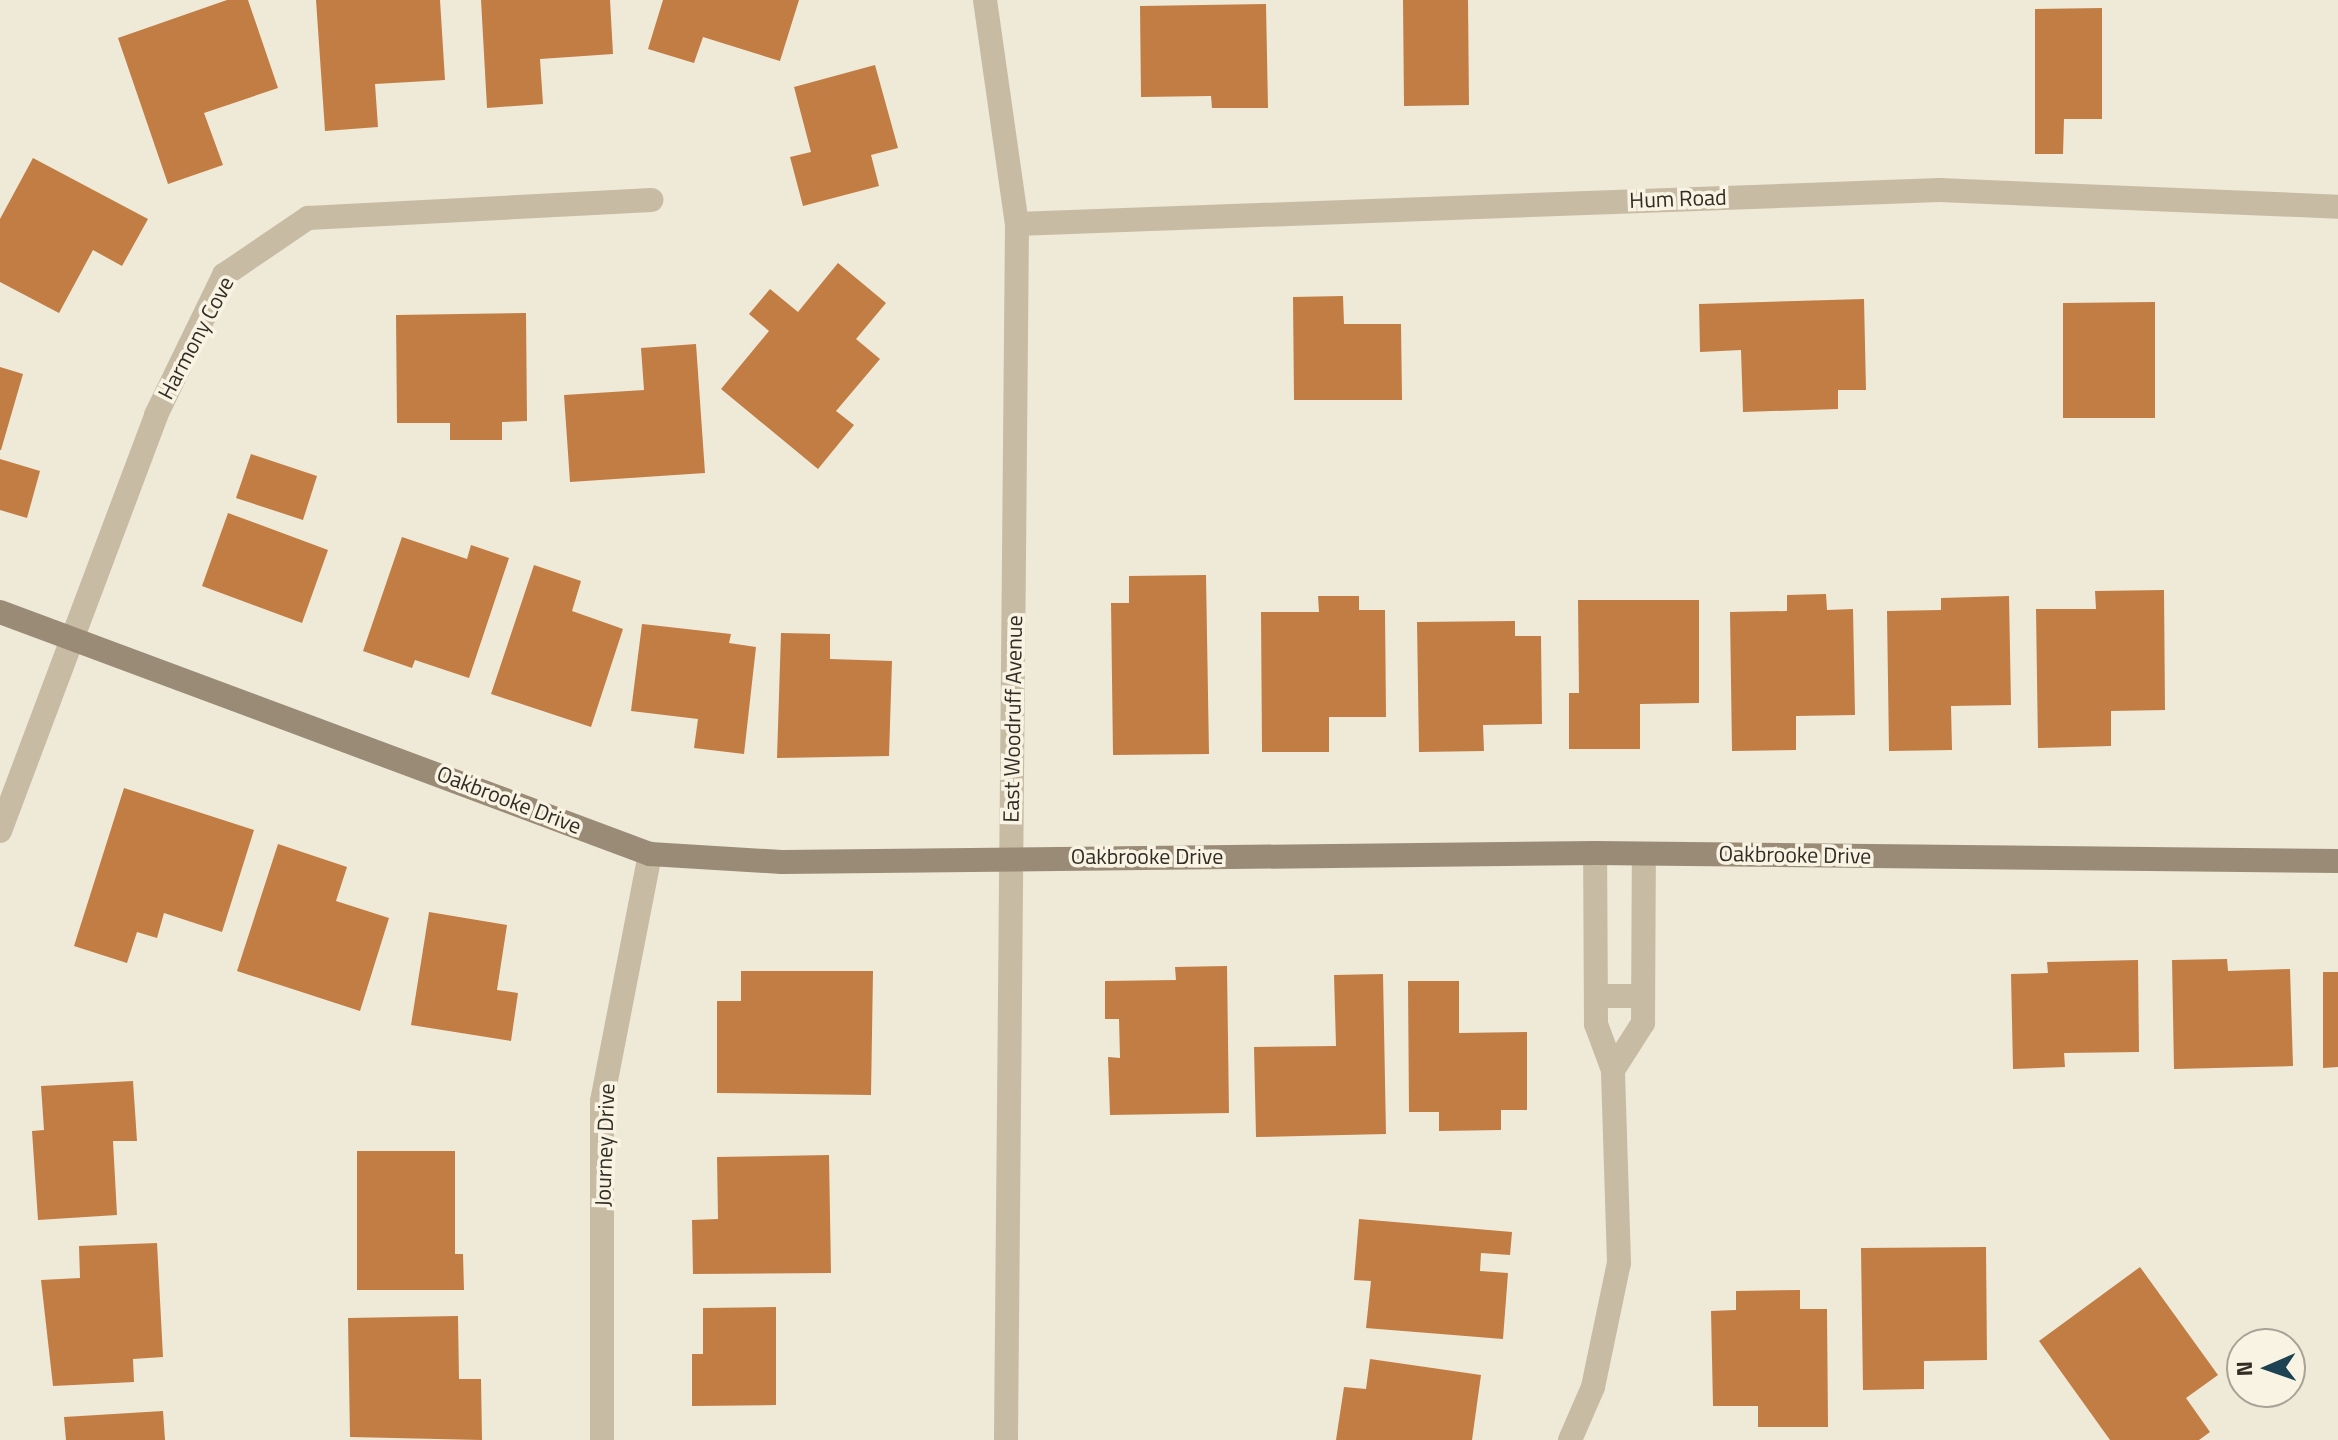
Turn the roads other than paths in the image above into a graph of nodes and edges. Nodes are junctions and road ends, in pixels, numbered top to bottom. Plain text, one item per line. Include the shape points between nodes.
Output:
1 (985, 0) edge
2 (652, 200) dead end
3 (2338, 207) edge
4 (1017, 224) junction
5 (0, 612) edge
6 (73, 635) junction
7 (0, 831) edge
8 (1595, 853) junction
9 (650, 854) junction
10 (1644, 854) junction
11 (1012, 859) junction
12 (2338, 861) edge
13 (1596, 996) junction
14 (1643, 996) junction
15 (1613, 1070) junction
16 (602, 1440) edge
17 (1006, 1440) edge
18 (1570, 1440) edge

1 - 4 street, East Woodruff Avenue
2 - 6 street, Harmony Cove via 308,218 224,275 156,415
3 - 4 street, Hum Road via 1939,190
4 - 11 street, East Woodruff Avenue
5 - 6 street, Oakbrooke Drive
6 - 7 street, Harmony Cove
6 - 9 street, Oakbrooke Drive
8 - 10 street, Oakbrooke Drive
8 - 11 street, Oakbrooke Drive
8 - 13 street
9 - 11 street, Oakbrooke Drive via 782,862
9 - 16 street, Journey Drive via 602,1101
10 - 12 street, Oakbrooke Drive
10 - 14 street
11 - 17 street, East Woodruff Avenue
13 - 14 street
13 - 15 street via 1596,1024
14 - 15 street via 1643,1023
15 - 18 street via 1619,1263 1593,1387

